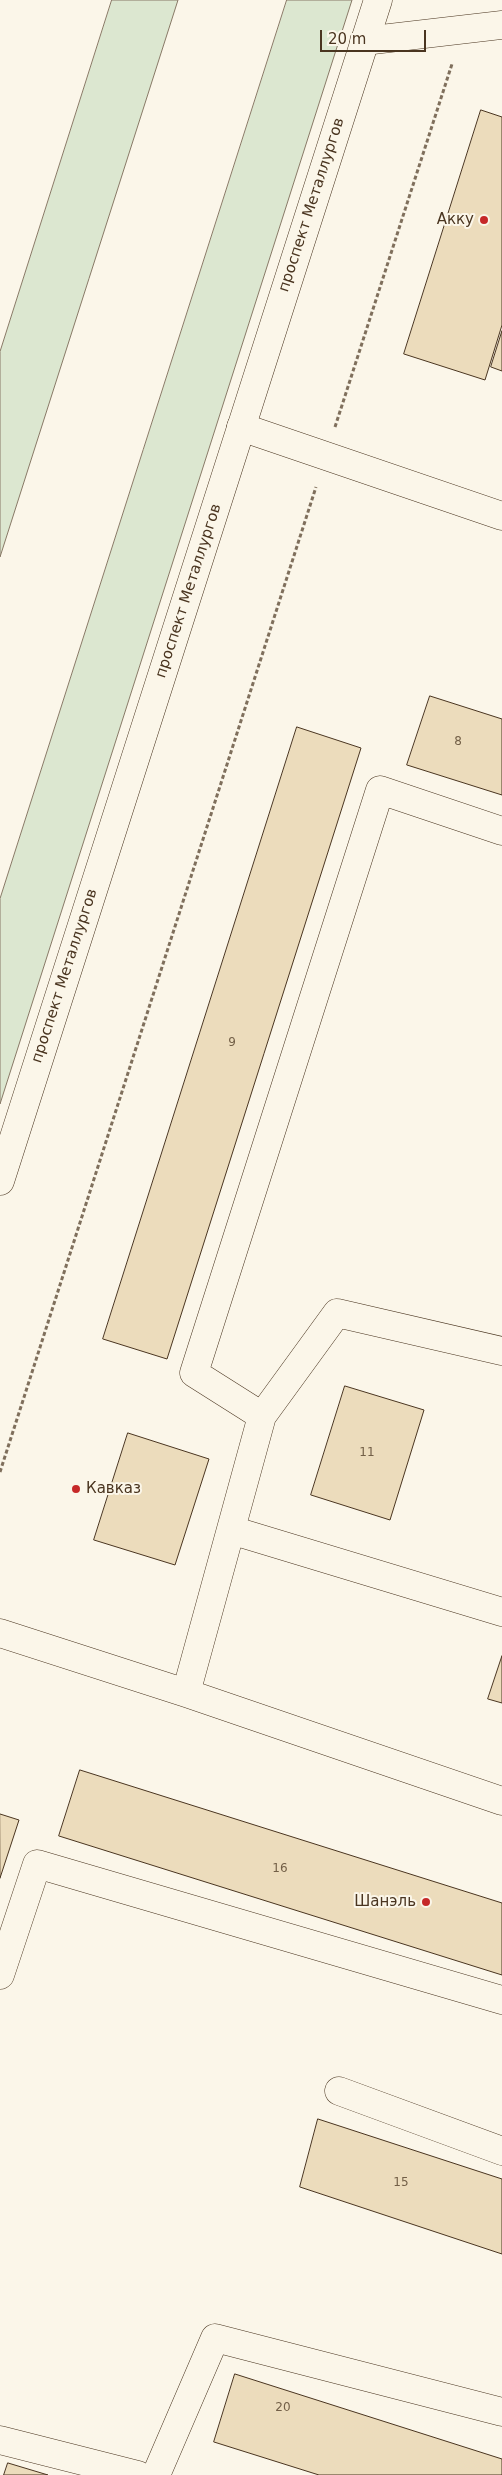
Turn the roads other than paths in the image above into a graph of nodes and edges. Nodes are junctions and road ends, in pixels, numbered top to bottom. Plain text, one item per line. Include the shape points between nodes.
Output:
1 (378, 0) edge
2 (502, 25) edge
3 (364, 41) junction
4 (241, 427) junction
5 (502, 516) edge
6 (502, 831) edge
7 (0, 1181) edge
8 (502, 1351) edge
9 (262, 1416) junction
10 (231, 1530) junction
11 (502, 1612) edge
12 (0, 1633) edge
13 (186, 1693) junction
14 (502, 1801) edge
15 (0, 1975) edge
16 (502, 2000) edge
17 (339, 2092) dead end
18 (502, 2151) edge
19 (502, 2412) edge
20 (0, 2440) edge
21 (138, 2475) edge
22 (156, 2475) edge

1 - 3 main road, проспект Металлургов
2 - 3 main road
3 - 4 main road, проспект Металлургов
4 - 5 main road
4 - 7 main road, проспект Металлургов
6 - 9 main road via 380,790 194,1373
8 - 9 main road via 337,1313
9 - 10 main road
10 - 11 main road
10 - 13 main road
12 - 13 main road
13 - 14 main road
15 - 16 main road via 37,1864
17 - 18 main road
19 - 22 main road via 215,2338
20 - 21 main road

